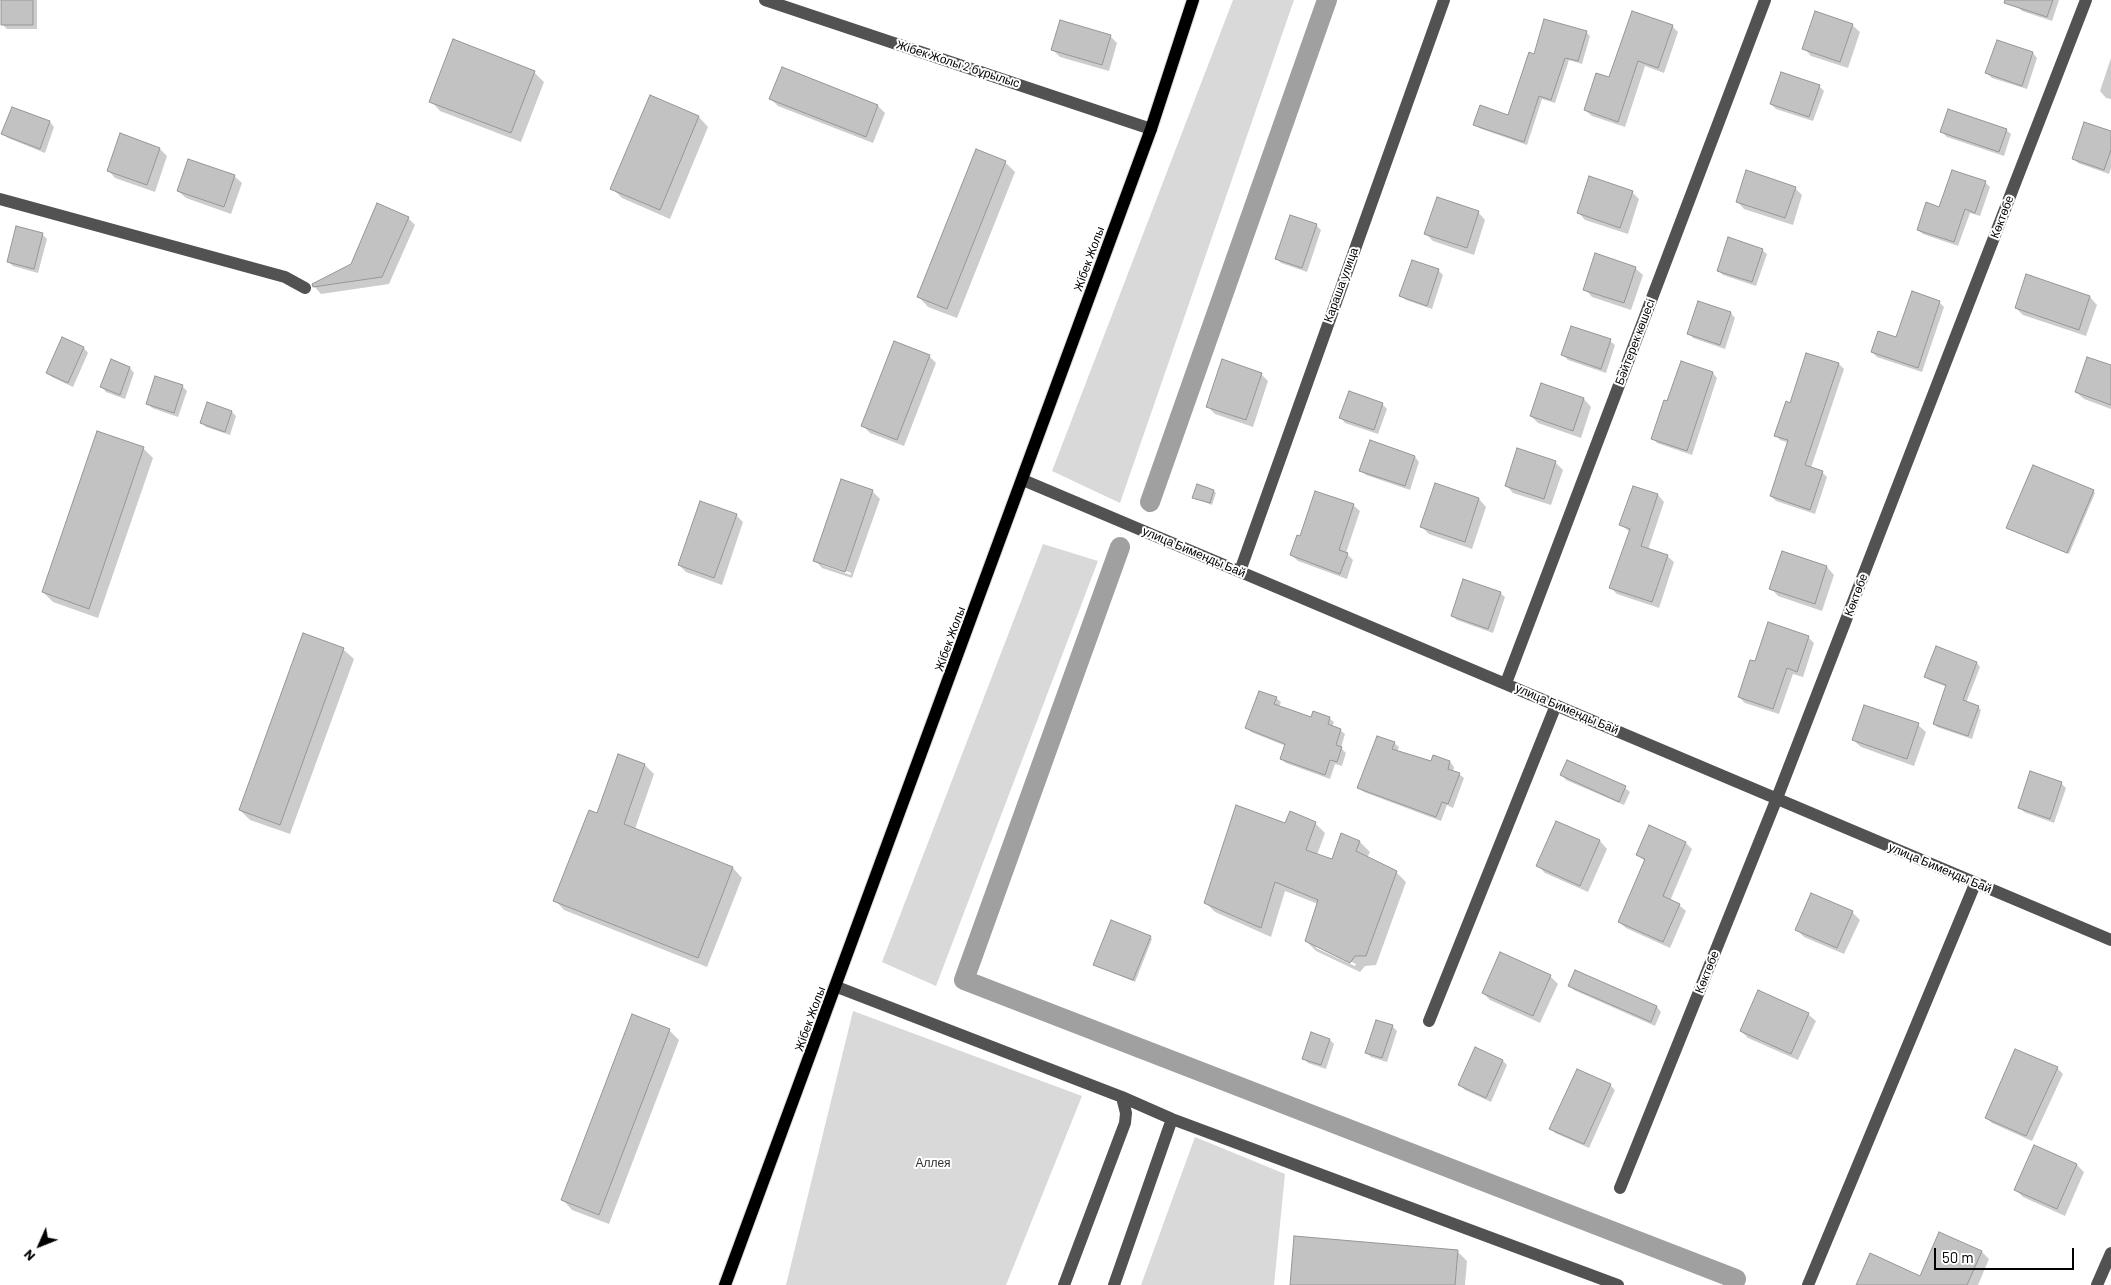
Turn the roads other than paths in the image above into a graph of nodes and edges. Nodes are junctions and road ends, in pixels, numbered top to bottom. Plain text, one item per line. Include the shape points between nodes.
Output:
1 (765, 0) edge
2 (1193, 0) edge
3 (1444, 0) edge
4 (1765, 0) edge
5 (2086, 0) edge
6 (1151, 129) junction
7 (0, 199) edge
8 (305, 288) dead end
9 (1023, 480) junction
10 (1240, 571) junction
11 (1506, 684) junction
12 (1556, 705) junction
13 (1777, 798) junction
14 (1975, 884) junction
15 (2111, 940) edge
16 (836, 987) junction
17 (1428, 1021) dead end
18 (1122, 1097) junction
19 (1172, 1120) junction
20 (1620, 1188) dead end
21 (2111, 1253) edge
22 (725, 1285) edge
23 (1064, 1285) edge
24 (1114, 1285) edge
25 (1618, 1285) edge
26 (1808, 1285) edge
27 (2097, 1285) edge

1 - 6 street, Жібек Жолы 2 бұрылыс
2 - 6 main road, Жібек Жолы
3 - 10 street, Караша улица
4 - 11 street, Бәйтерек көшесі
5 - 13 street, Көктөбе
6 - 9 main road, Жібек Жолы
7 - 8 street via 276,275
9 - 10 street, улица Бименды Бай
9 - 16 main road, Жібек Жолы
10 - 11 street, улица Бименды Бай
11 - 12 street, улица Бименды Бай
12 - 13 street, улица Бименды Бай
12 - 17 street
13 - 14 street, улица Бименды Бай
13 - 20 street, Көктөбе
14 - 15 street, улица Бименды Бай
14 - 26 street
16 - 18 street
16 - 22 main road, Жібек Жолы
18 - 19 street
18 - 23 street via 1125,1122
19 - 24 street
19 - 25 street
21 - 27 street

